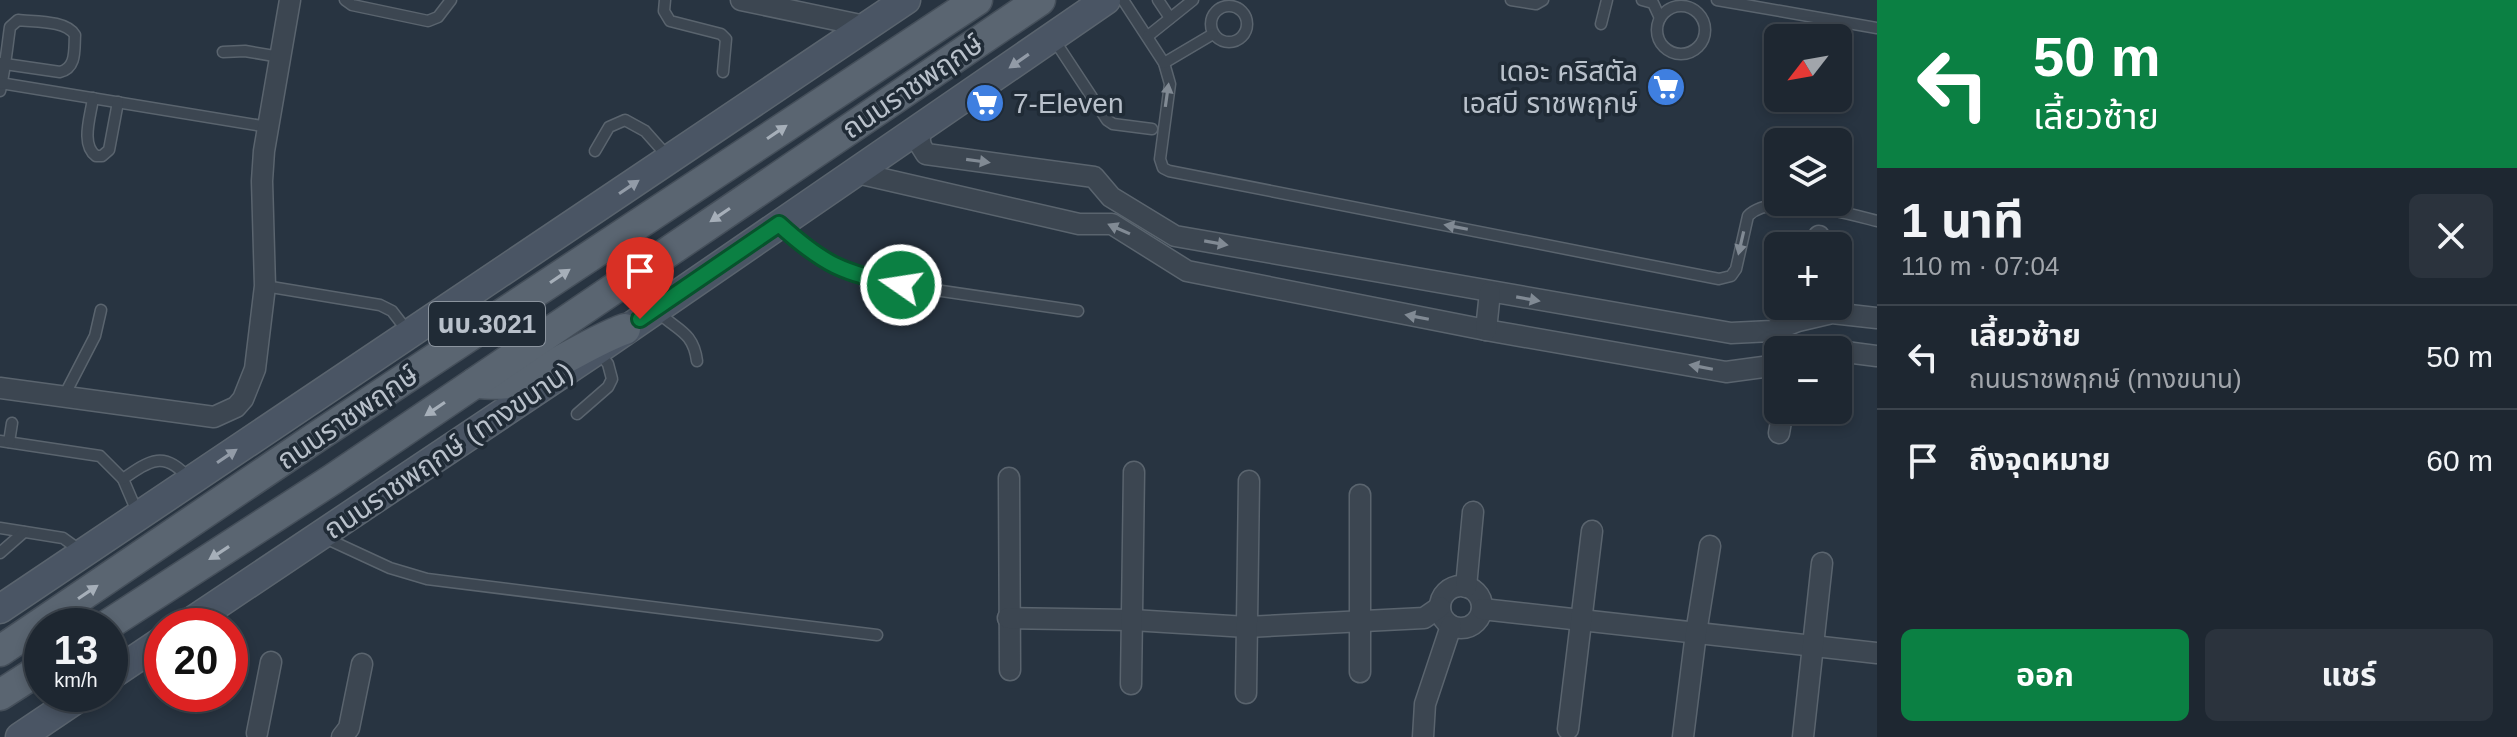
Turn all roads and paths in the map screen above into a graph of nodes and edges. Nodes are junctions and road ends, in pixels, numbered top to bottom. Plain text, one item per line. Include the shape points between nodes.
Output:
1 (290, 0) edge
2 (345, 0) edge
3 (451, 0) edge
4 (665, 0) edge
5 (741, 0) edge
6 (906, 0) edge
7 (977, 0) edge
8 (1040, 0) edge
9 (1106, 0) edge
10 (1123, 0) edge
11 (1158, 0) edge
12 (1193, 0) edge
13 (1250, 0) edge
14 (1511, 0) edge
15 (1543, 0) edge
16 (1607, 0) edge
17 (1642, 0) edge
18 (1717, 0) edge
19 (1694, 5) edge
20 (1239, 9) junction
21 (1170, 18) junction
22 (1660, 18) junction
23 (1601, 24) dead end
24 (865, 26) junction
25 (1877, 28) edge
26 (1213, 34) junction
27 (1148, 36) junction
28 (1053, 38) junction
29 (223, 52) dead end
30 (280, 57) junction
31 (2, 63) edge
32 (1164, 63) junction
33 (723, 72) dead end
34 (1, 85) edge
35 (93, 98) junction
36 (118, 102) junction
37 (268, 127) junction
38 (1152, 129) dead end
39 (918, 131) junction
40 (595, 151) dead end
41 (670, 159) junction
42 (857, 173) junction
43 (1877, 221) edge
44 (779, 224) junction
45 (265, 286) junction
46 (1490, 292) junction
47 (655, 308) junction
48 (101, 310) dead end
49 (1078, 311) dead end
50 (1852, 315) edge
51 (1877, 318) edge
52 (1790, 320) edge
53 (625, 329) junction
54 (1486, 330) junction
55 (410, 335) junction
56 (597, 350) junction
57 (1852, 353) edge
58 (1877, 356) edge
59 (697, 361) dead end
60 (1764, 367) edge
61 (474, 383) junction
62 (0, 388) edge
63 (64, 396) junction
64 (577, 414) dead end
65 (12, 423) dead end
66 (1781, 424) edge
67 (1779, 433) dead end
68 (5, 442) edge
69 (1134, 472) dead end
70 (1009, 478) dead end
71 (123, 479) junction
72 (190, 481) junction
73 (1249, 481) dead end
74 (1360, 495) dead end
75 (1473, 512) dead end
76 (139, 516) junction
77 (0, 528) edge
78 (1592, 531) dead end
79 (24, 532) junction
80 (320, 536) junction
81 (1710, 546) dead end
82 (0, 553) edge
83 (85, 554) junction
84 (1822, 563) dead end
85 (1466, 587) junction
86 (1440, 607) junction
87 (212, 608) edge
88 (0, 609) edge
89 (1482, 609) junction
90 (128, 612) edge
91 (1008, 618) junction
92 (1360, 619) junction
93 (1580, 619) junction
94 (1132, 620) junction
95 (1451, 626) junction
96 (1247, 627) junction
97 (1696, 633) junction
98 (877, 635) dead end
99 (1814, 647) junction
100 (0, 651) edge
101 (1877, 653) edge
102 (271, 662) dead end
103 (362, 664) dead end
104 (1010, 670) dead end
105 (1360, 672) dead end
106 (24, 680) edge
107 (1131, 684) dead end
108 (1246, 693) dead end
109 (0, 695) edge
110 (57, 712) edge
111 (1568, 729) dead end
112 (263, 736) edge
113 (20, 737) edge
114 (342, 737) edge
115 (1423, 737) edge
116 (1683, 737) edge
117 (1803, 737) edge

1 - 30 street
2 - 3 lane via 428,21
4 - 33 lane via 670,21 726,39
5 - 24 street
6 - 24 main road, นบ.3021
100 -> 7 main road, ถนนราชพฤกษ์ / นบ.3021
8 -> 61 main road, ถนนราชพฤกษ์ / นบ.3021
9 - 28 main road, ถนนราชพฤกษ์ (ทางขนาน) / นบ.3021
10 - 27 lane
11 - 21 lane
12 - 21 lane
13 - 20 lane
14 - 15 lane
16 - 23 lane
17 - 22 lane via 1653,3
18 - 25 lane
19 - 22 lane via 1671,8
19 - 22 lane via 1704,36 1697,49 1683,55 1662,46 1656,32
20 - 26 lane via 1225,5 1213,13
20 - 26 lane via 1247,28 1239,40 1225,42
21 - 27 lane
24 - 41 main road, นบ.3021
26 - 32 lane
27 - 32 lane
28 - 38 lane via 1107,120
28 -> 39 main road, ถนนราชพฤกษ์ (ทางขนาน) / นบ.3021
29 - 30 lane
30 - 37 street
31 - 31 lane via 68,71 73,30 15,22
31 - 34 lane
43 -> 32 lane via 1776,204 1754,210 1736,269 1719,279 1169,171 1160,159 1170,84
34 - 35 lane
35 - 36 lane
35 - 36 lane via 88,147 96,156 109,150
36 - 37 lane
37 - 45 street via 262,181
39 - 42 main road, ถนนราชพฤกษ์ (ทางขนาน) / นบ.3021
39 -> 46 street via 926,154 1094,177 1111,197 1175,236
40 - 41 lane via 609,127 625,120 645,131
55 -> 41 main road, นบ.3021
42 - 44 main road, ถนนราชพฤกษ์ (ทางขนาน) / นบ.3021
54 -> 42 street via 1187,271 1112,224 1079,224
44 - 47 main road, ถนนราชพฤกษ์ (ทางขนาน) / นบ.3021
44 - 49 lane via 810,252 848,273
45 - 55 lane via 380,305 392,311
45 - 63 street via 252,379 243,399 226,413 214,417
46 -> 52 street via 1731,333 1772,331
46 - 54 street
47 - 53 main road, ถนนราชพฤกษ์ (ทางขนาน) / นบ.3021
47 - 59 lane via 684,331
48 - 63 lane via 95,336
50 - 51 street
53 - 56 main road, ถนนราชพฤกษ์ (ทางขนาน) / นบ.3021
53 - 61 main road via 505,384
60 -> 54 street via 1726,372
72 -> 55 main road, นบ.3021
56 - 64 lane via 612,379
56 - 80 main road, ถนนราชพฤกษ์ (ทางขนาน) / นบ.3021
57 - 58 street
61 -> 90 main road, ถนนราชพฤกษ์ / นบ.3021
62 - 63 street
65 - 68 lane
66 - 67 street
68 - 71 lane via 100,456
69 - 94 street
70 - 91 street
71 - 72 lane via 157,460 178,466
71 - 76 lane
72 - 76 main road, นบ.3021
73 - 96 street
74 - 92 street
75 - 85 street
76 - 83 main road, นบ.3021
77 - 79 lane
78 - 93 street
79 - 82 lane
79 - 83 lane via 63,538
80 - 87 main road, ถนนราชพฤกษ์ (ทางขนาน) / นบ.3021
80 - 98 lane via 427,579
81 - 97 street
83 - 88 main road, นบ.3021
84 - 99 street
85 - 86 street via 1448,590
85 - 89 street via 1476,593
86 - 92 street via 1424,618
86 - 95 street
89 - 93 street
89 - 95 street via 1471,626
91 - 94 street
91 - 104 street
92 - 96 street
92 - 105 street
93 - 97 street
93 - 111 street
94 - 96 street
94 - 107 street
95 - 115 street via 1425,704
96 - 108 street
97 - 99 street
97 - 116 street
99 - 101 street
99 - 117 street
102 - 112 street
103 - 114 street via 349,728
106 - 109 main road
110 - 113 main road

